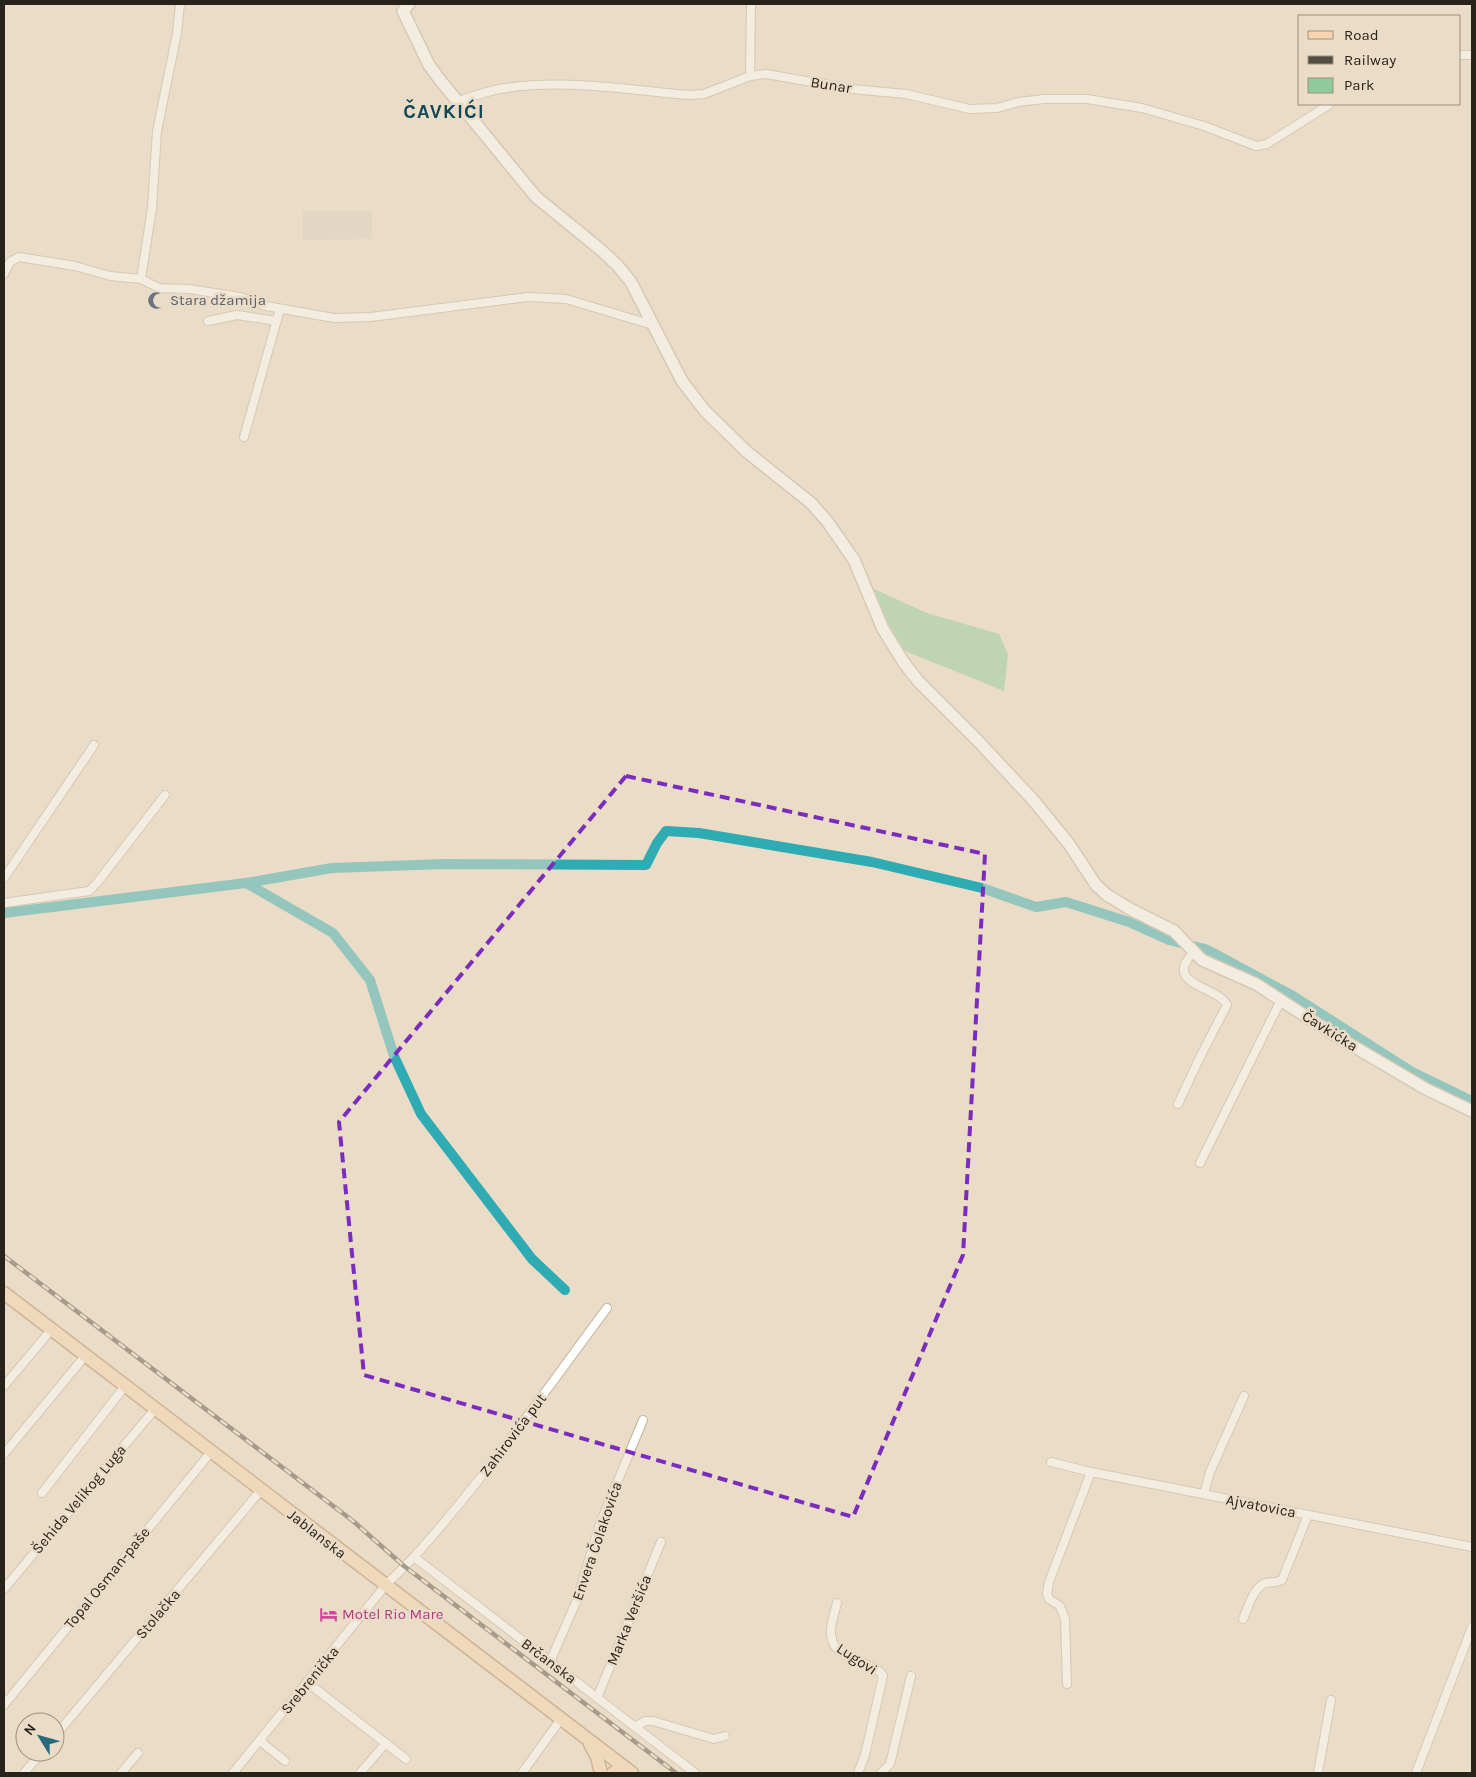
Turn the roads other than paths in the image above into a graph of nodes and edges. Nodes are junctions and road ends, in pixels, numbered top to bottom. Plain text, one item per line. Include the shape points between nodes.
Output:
1 (180, 4) edge
2 (751, 4) edge
3 (404, 6) edge
4 (750, 76) junction
5 (458, 101) junction
6 (1328, 105) edge
7 (4, 274) edge
8 (141, 279) junction
9 (280, 309) junction
10 (208, 321) dead end
11 (277, 321) junction
12 (653, 325) junction
13 (244, 437) dead end
14 (94, 745) dead end
15 (165, 795) dead end
16 (4, 878) edge
17 (4, 904) edge
18 (1192, 951) junction
19 (1281, 1000) junction
20 (1178, 1104) dead end
21 (1472, 1111) edge
22 (1200, 1163) dead end
23 (4, 1293) edge
24 (607, 1308) dead end
25 (50, 1330) junction
26 (85, 1356) junction
27 (4, 1386) edge
28 (125, 1386) junction
29 (1244, 1396) dead end
30 (155, 1409) junction
31 (643, 1420) dead end
32 (211, 1452) junction
33 (4, 1454) edge
34 (1051, 1462) dead end
35 (1091, 1472) junction
36 (261, 1490) junction
37 (42, 1493) dead end
38 (1204, 1494) junction
39 (1308, 1515) junction
40 (661, 1542) dead end
41 (1472, 1547) edge
42 (414, 1557) junction
43 (385, 1586) junction
44 (4, 1589) edge
45 (837, 1603) dead end
46 (1243, 1619) dead end
47 (1472, 1627) edge
48 (550, 1662) junction
49 (911, 1676) dead end
50 (308, 1683) junction
51 (1067, 1684) dead end
52 (597, 1698) junction
53 (1331, 1700) dead end
54 (4, 1704) edge
55 (561, 1719) junction
56 (65, 1724) edge
57 (635, 1727) junction
58 (725, 1736) dead end
59 (587, 1739) junction
60 (260, 1741) junction
61 (386, 1743) junction
62 (138, 1753) dead end
63 (406, 1759) dead end
64 (33, 1762) edge
65 (285, 1762) dead end
66 (625, 1771) edge
67 (24, 1773) edge
68 (121, 1773) edge
69 (233, 1773) edge
70 (360, 1773) edge
71 (522, 1773) edge
72 (601, 1773) edge
73 (695, 1773) edge
74 (858, 1773) edge
75 (881, 1773) edge
76 (1318, 1773) edge
77 (1416, 1773) edge

1 - 8 street via 157,131 152,208
2 - 4 street
3 - 5 street via 429,65
4 - 5 street, Bunar via 704,94 553,85 495,90
4 - 6 street, Bunar via 766,74 852,89 906,94 970,109 997,108 1044,99 1087,99 1142,108 1204,126 1256,146 1267,144
5 - 12 street via 536,197 618,266 631,282
7 - 8 street via 10,262 19,258
8 - 9 street via 159,288 189,288 240,297
9 - 11 street
9 - 12 street via 334,318 371,317 549,297 581,302
10 - 11 street via 237,316
11 - 13 street
12 - 18 street via 682,381 705,411 741,447 811,503 827,521 854,560 878,618 918,682 1034,801 1069,844 1096,885 1130,909 1174,931
14 - 16 street
15 - 17 street via 89,890
18 - 19 street, Čavkićka via 1202,960 1256,984
18 - 20 street via 1184,966 1188,979 1223,999 1227,1005
19 - 21 street, Čavkićka via 1426,1089
19 - 22 street
23 - 25 main road, Jablanska
24 - 42 street, Zahirovića put via 484,1473
25 - 26 main road, Jablanska
25 - 27 street
26 - 28 main road, Jablanska
26 - 33 street
28 - 30 main road, Jablanska
28 - 37 street
29 - 38 street via 1213,1464
30 - 32 main road, Jablanska
30 - 44 street, Šehida Velikog Luga
31 - 48 street, Envera Čolakovića via 600,1524 576,1602
32 - 36 main road, Jablanska
32 - 54 street, Topal Osman-paše
34 - 35 street, Ajvatovica
35 - 38 street, Ajvatovica
35 - 51 street via 1047,1594 1060,1606 1065,1618
36 - 43 main road, Jablanska
36 - 56 street, Stolačka
38 - 39 street, Ajvatovica
39 - 41 street, Ajvatovica
39 - 46 street via 1282,1580 1260,1586
40 - 52 street, Marka Veršića
42 - 43 street, Srebrenička
42 - 48 street, Brčanska
43 - 50 street, Srebrenička
43 - 55 main road, Jablanska
45 - 74 street, Lugovi via 832,1642 838,1650 876,1669 883,1676
47 - 77 street
48 - 52 street, Brčanska
49 - 75 street via 890,1764
50 - 60 street, Srebrenička
50 - 61 street
52 - 57 street, Brčanska
53 - 76 street
55 - 59 main road, Jablanska
55 - 71 street
57 - 58 street via 653,1721 714,1739
57 - 73 street, Brčanska
59 - 66 main road, Jablanska
59 - 72 main road
60 - 65 street
60 - 69 street, Srebrenička
61 - 63 street
61 - 70 street
62 - 68 street
64 - 67 street

